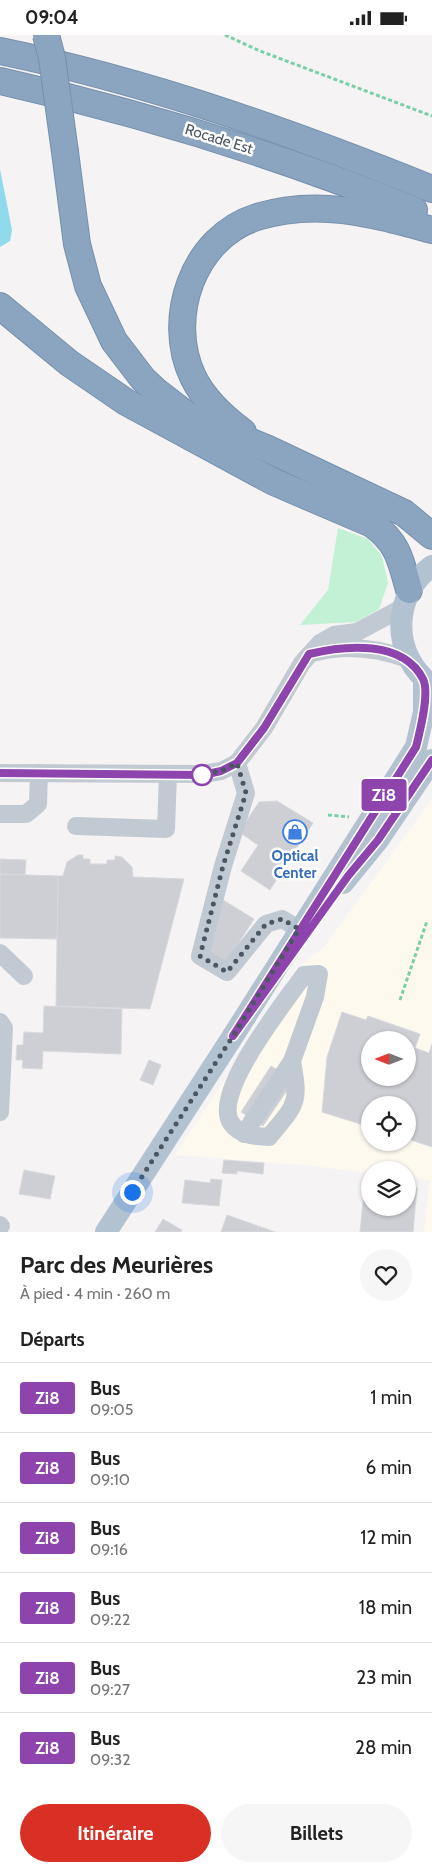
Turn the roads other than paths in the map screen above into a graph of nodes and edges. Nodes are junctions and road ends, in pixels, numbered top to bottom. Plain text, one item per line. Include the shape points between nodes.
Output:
1 (34, 35) edge
2 (46, 35) edge
3 (0, 51) edge
4 (0, 81) edge
5 (58, 150) junction
6 (432, 189) edge
7 (432, 218) edge
8 (432, 230) edge
9 (0, 306) edge
10 (168, 424) junction
11 (266, 448) junction
12 (432, 536) edge
13 (432, 566) edge
14 (406, 599) junction
15 (309, 654) junction
16 (408, 659) junction
17 (428, 682) edge
18 (432, 760) edge
19 (237, 763) junction
20 (0, 773) edge
21 (39, 773) junction
22 (168, 775) junction
23 (0, 814) edge
24 (76, 826) dead end
25 (299, 929) junction
26 (0, 953) edge
27 (24, 976) dead end
28 (246, 1018) junction
29 (0, 1022) edge
30 (233, 1036) junction
31 (245, 1058) junction
32 (292, 1061) junction
33 (0, 1112) edge
34 (244, 1134) junction
35 (106, 1232) edge

1 - 5 highway
2 - 5 highway, bridge via 52,58
3 - 6 highway, Rocade Est via 105,75 239,115
4 - 7 highway, Rocade Est via 94,102 231,142 338,179
5 - 10 highway via 65,251 82,307 95,335 114,363
5 - 11 highway via 82,266 95,303 114,341 143,379 176,407 204,425
8 - 11 highway via 360,211 295,208 245,222 227,233 204,257 187,291 182,318 182,341 188,366 200,390 217,411
9 - 10 highway via 97,383
10 - 14 highway via 274,482 372,524 397,550
11 - 12 highway via 404,513
13 - 14 main road via 424,572
14 - 15 street via 357,632 334,635
14 - 16 main road via 400,625
15 - 16 street via 337,647 360,648
15 - 19 street via 264,728
16 - 17 main road
17 - 25 main road via 416,747
18 - 28 main road via 378,840 348,876
19 - 22 street via 203,775
19 - 25 street via 246,793 200,956 227,972 266,924 282,919
20 - 21 street
21 - 22 street
21 - 23 street via 38,804 26,814
22 - 24 street via 166,829
25 - 30 main road
26 - 27 street
28 - 30 main road
28 - 31 street
29 - 33 street via 4,1027
30 - 35 main road
31 - 32 street via 304,975 320,974
31 - 34 street via 228,1104 231,1122
32 - 34 street
32 - 34 street via 297,1090 293,1108 269,1137

